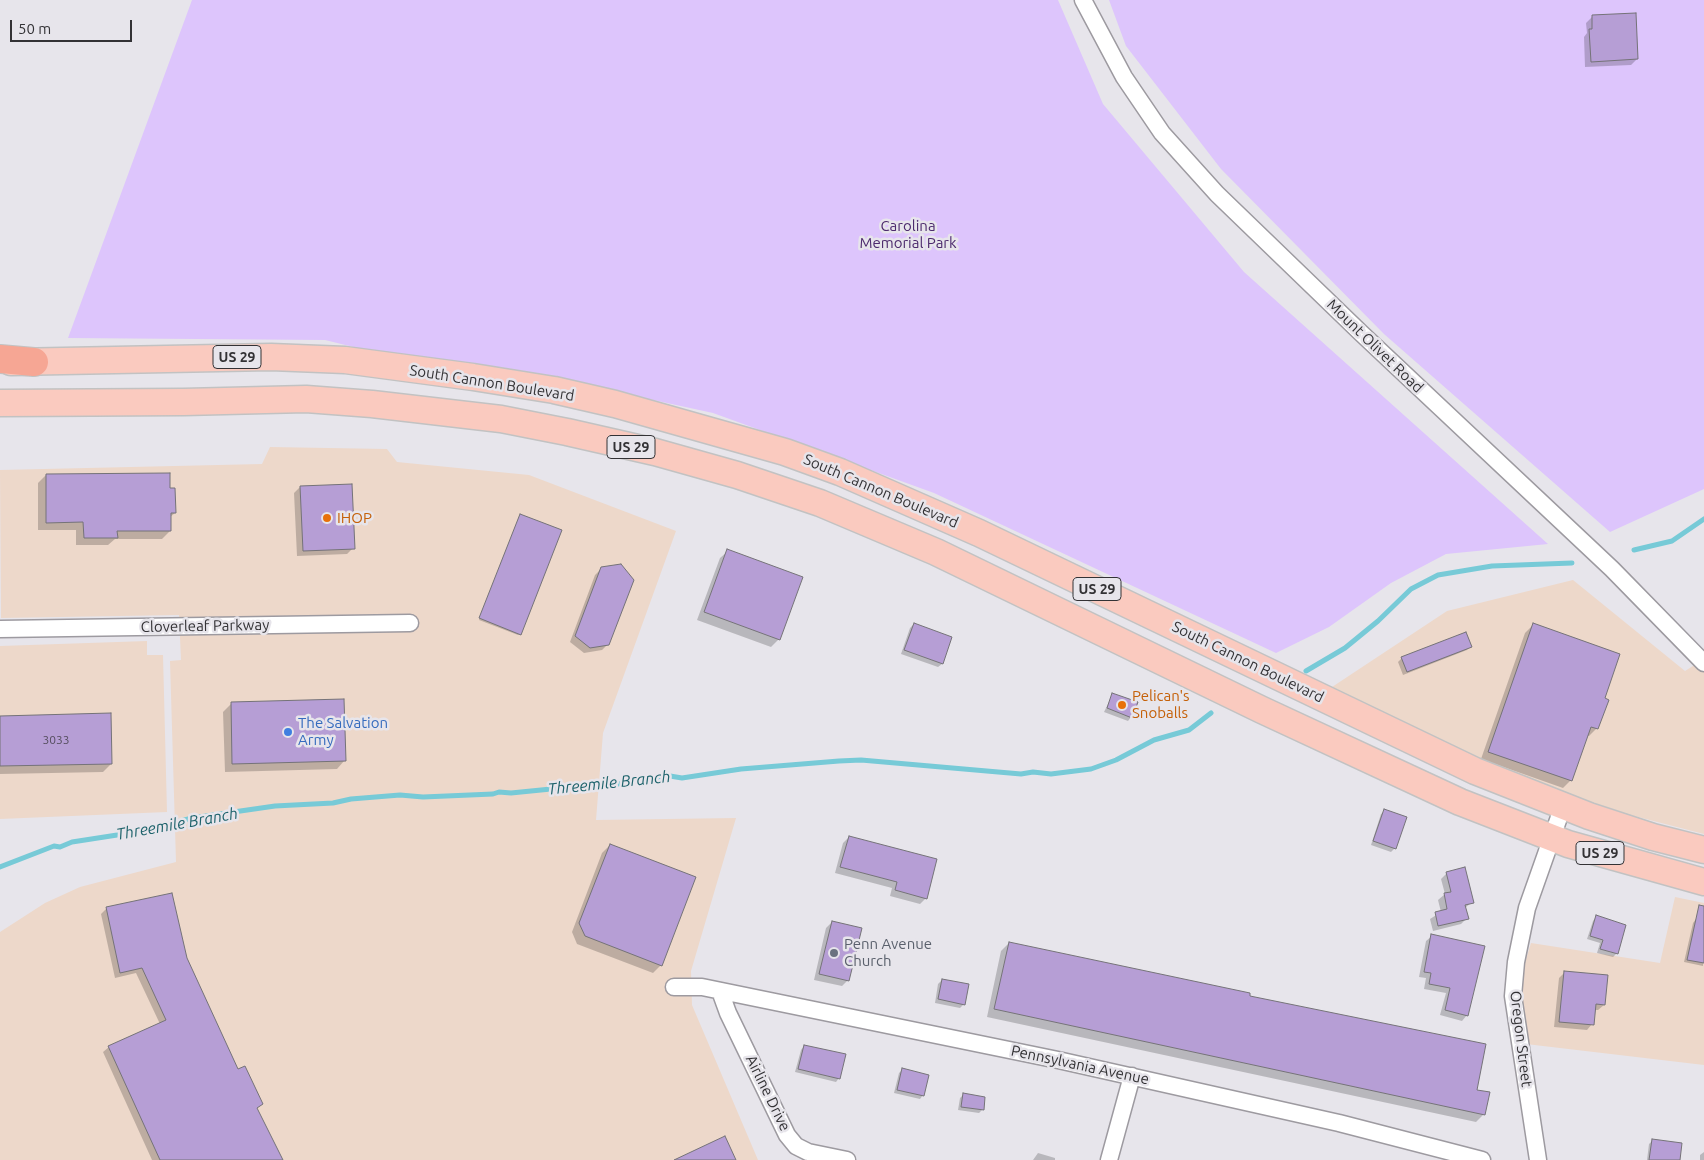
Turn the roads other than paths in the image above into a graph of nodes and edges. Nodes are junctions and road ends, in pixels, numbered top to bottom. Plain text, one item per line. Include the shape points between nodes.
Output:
1 (1083, 0) edge
2 (0, 361) edge
3 (34, 362) joint
4 (0, 403) edge
5 (410, 623) dead end
6 (0, 629) edge
7 (1704, 663) edge
8 (1563, 806) junction
9 (1550, 838) junction
10 (1704, 850) edge
11 (1704, 882) edge
12 (674, 988) dead end
13 (720, 991) junction
14 (1132, 1076) junction
15 (847, 1160) edge
16 (1109, 1160) edge
17 (1482, 1160) edge
18 (1538, 1160) edge

1 - 7 street, Mount Olivet Road via 1124,77 1162,133 1217,194 1612,568
2 - 3 highway
3 - 8 main road, South Cannon Boulevard / US 29 via 271,357 345,360 554,390 785,452 840,472 979,533 1475,771
4 - 9 main road, US 29 via 306,398 372,404 501,419 567,432 729,473 820,504 936,552 1433,790
5 - 6 street, Cloverleaf Parkway
8 - 9 street, Oregon Street
8 - 10 main road, South Cannon Boulevard / US 29 via 1653,837
9 - 11 main road, US 29
9 - 18 street, Oregon Street via 1527,908 1513,996
12 - 13 street, Pennsylvania Avenue via 702,987
13 - 14 street, Pennsylvania Avenue
13 - 15 street, Airline Drive via 728,1013 796,1146 808,1152
14 - 16 street
14 - 17 street, Pennsylvania Avenue via 1339,1123

